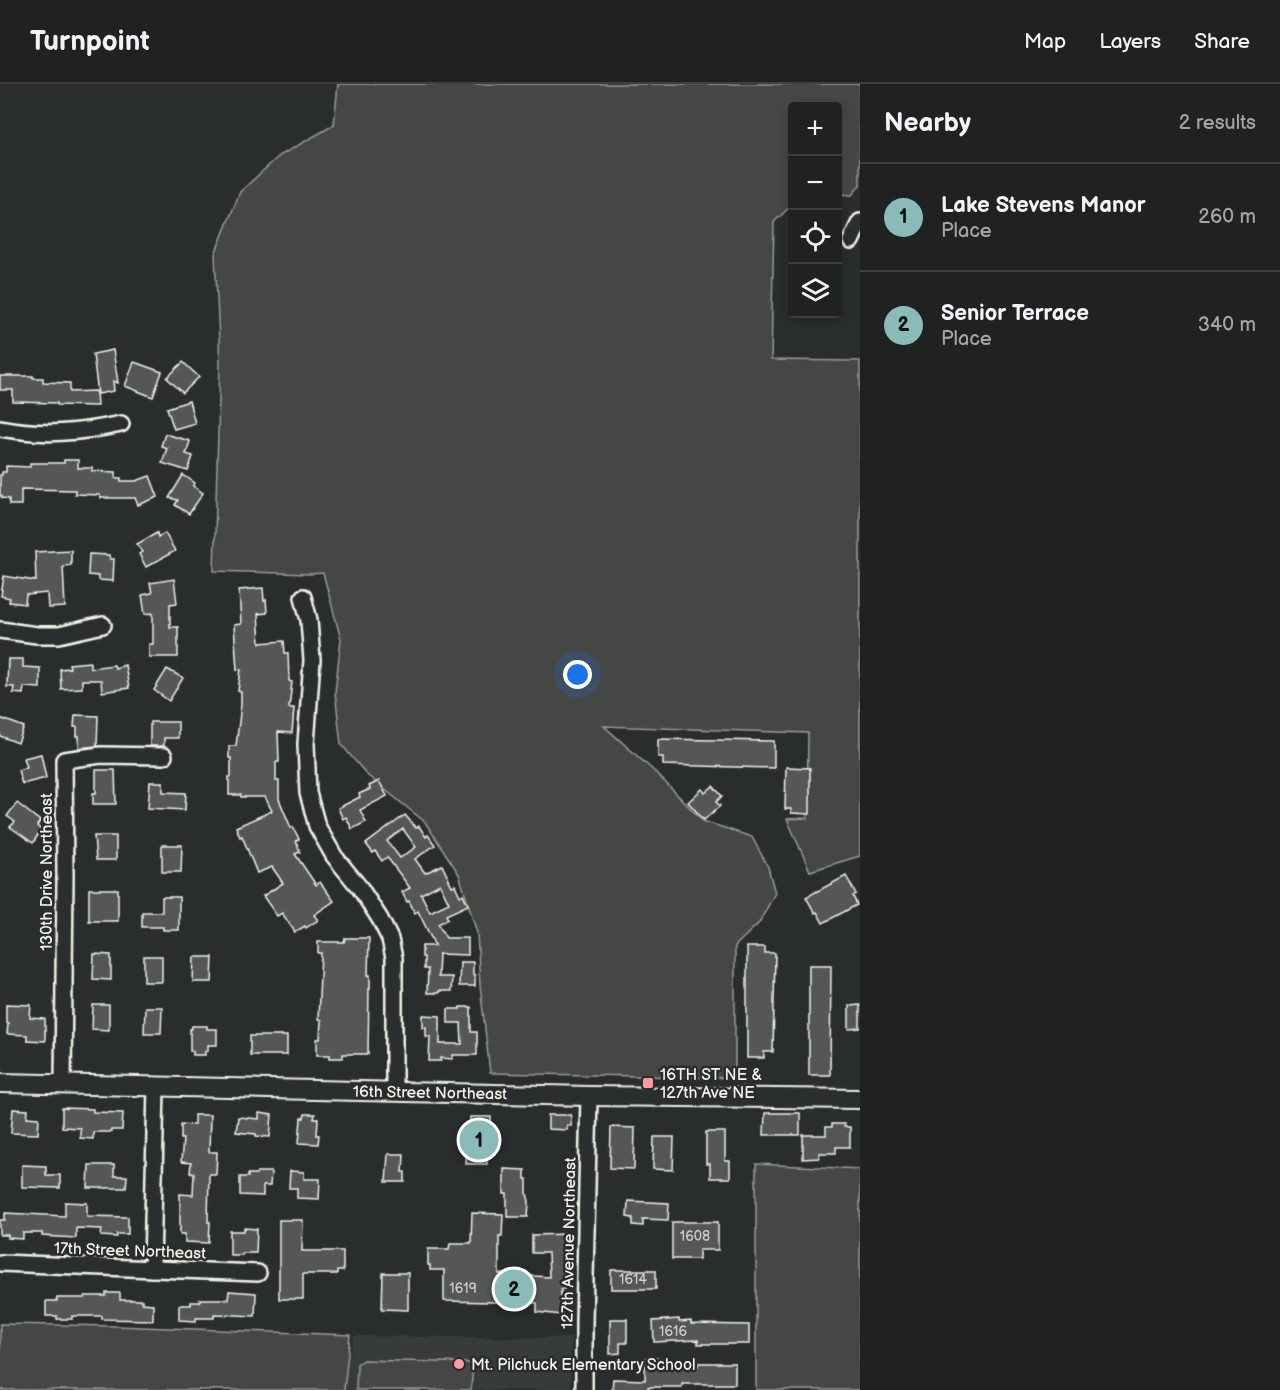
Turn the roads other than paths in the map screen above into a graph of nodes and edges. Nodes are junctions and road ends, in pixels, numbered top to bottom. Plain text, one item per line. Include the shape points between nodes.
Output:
1 (860, 222) edge
2 (851, 242) dead end
3 (121, 424) dead end
4 (0, 428) edge
5 (303, 597) dead end
6 (103, 625) dead end
7 (0, 630) edge
8 (164, 756) dead end
9 (0, 1083) edge
10 (63, 1084) junction
11 (156, 1086) junction
12 (394, 1091) junction
13 (589, 1096) junction
14 (860, 1100) edge
15 (0, 1263) edge
16 (152, 1269) junction
17 (258, 1272) dead end
18 (584, 1390) edge

1 - 2 street
3 - 4 street via 70,433
5 - 12 street via 312,660 306,744 308,793 317,826 390,939 394,958
6 - 7 street via 59,635
8 - 10 street, 130th Drive Northeast via 101,755 64,760
9 - 10 street, 16th Street Northeast
10 - 11 street, 16th Street Northeast
11 - 12 street, 16th Street Northeast
11 - 16 street
12 - 13 street, 16th Street Northeast
13 - 14 street, 16th Street Northeast
13 - 18 street, 127th Avenue Northeast
15 - 16 street, 17th Street Northeast
16 - 17 street, 17th Street Northeast

